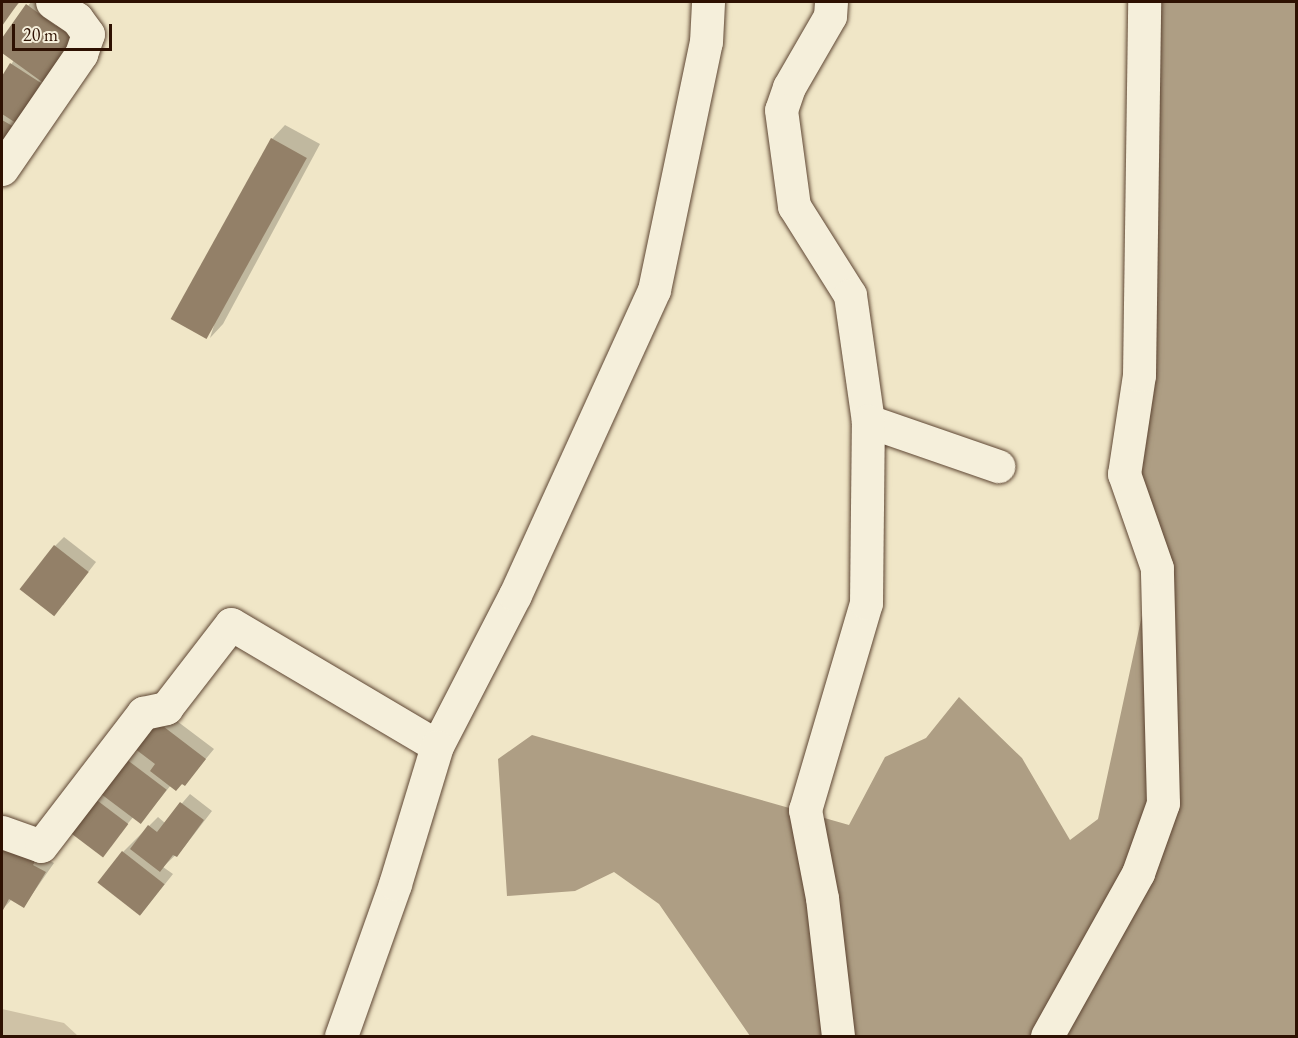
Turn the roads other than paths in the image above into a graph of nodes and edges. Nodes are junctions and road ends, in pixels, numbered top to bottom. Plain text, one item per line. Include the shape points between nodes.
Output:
1 (52, 2) edge
2 (708, 2) edge
3 (831, 2) edge
4 (1144, 2) edge
5 (2, 169) edge
6 (868, 421) junction
7 (998, 466) dead end
8 (437, 746) junction
9 (2, 832) edge
10 (341, 1036) edge
11 (838, 1036) edge
12 (1047, 1036) edge

1 - 5 street via 77,19 88,34 81,54
2 - 8 street via 706,42 654,290 515,595
3 - 6 street via 830,16 789,87 781,110 794,206 850,295
4 - 12 street via 1139,375 1124,474 1156,568 1163,803 1138,873
6 - 7 street
6 - 11 street via 866,603 805,810 822,898
8 - 9 street via 231,624 166,708 143,713 41,846
8 - 10 street via 396,884

